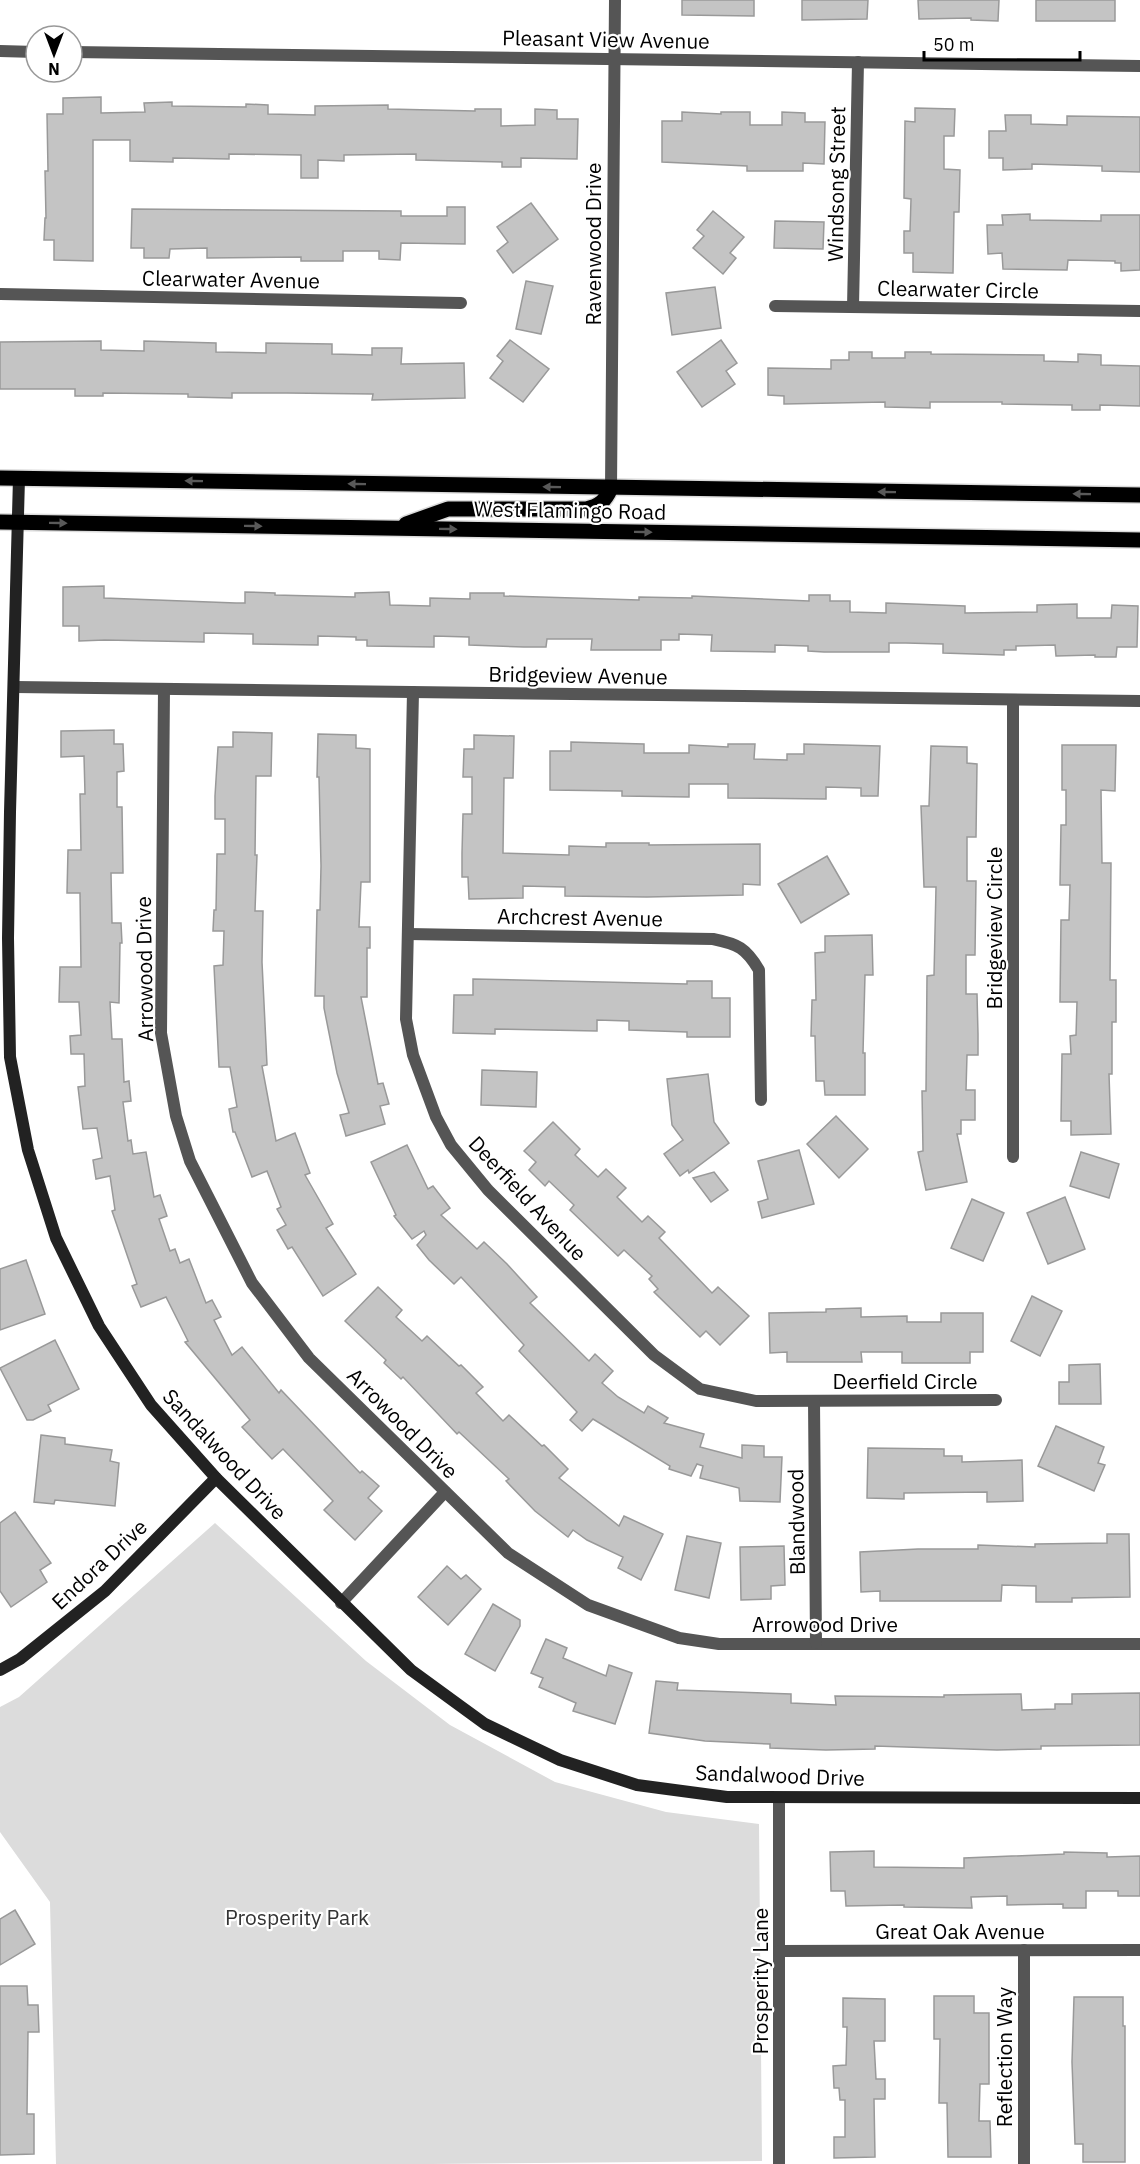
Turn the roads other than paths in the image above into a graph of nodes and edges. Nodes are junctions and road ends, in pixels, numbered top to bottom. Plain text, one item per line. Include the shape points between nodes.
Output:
1 (615, 0) edge
2 (0, 51) edge
3 (24, 52) edge
4 (84, 52) edge
5 (614, 59) junction
6 (858, 62) junction
7 (1140, 66) edge
8 (0, 294) edge
9 (461, 303) dead end
10 (775, 306) dead end
11 (853, 307) junction
12 (1140, 311) edge
13 (0, 478) edge
14 (19, 478) junction
15 (611, 488) junction
16 (1140, 495) edge
17 (0, 522) edge
18 (18, 522) junction
19 (395, 528) junction
20 (1140, 540) edge
21 (15, 687) junction
22 (164, 689) junction
23 (413, 692) junction
24 (1013, 700) junction
25 (1140, 701) edge
26 (5, 812) edge
27 (408, 934) junction
28 (761, 1100) dead end
29 (1013, 1157) dead end
30 (996, 1400) dead end
31 (814, 1401) junction
32 (216, 1478) junction
33 (445, 1492) junction
34 (341, 1603) junction
35 (816, 1643) junction
36 (1140, 1644) edge
37 (0, 1670) edge
38 (779, 1798) junction
39 (1140, 1798) edge
40 (1024, 1950) junction
41 (1140, 1950) edge
42 (779, 1951) junction
43 (779, 2164) edge
44 (1024, 2164) edge

1 - 5 street, Ravenwood Drive
2 - 3 street
4 - 5 street, Pleasant View Avenue
5 - 6 street, Pleasant View Avenue
5 - 15 street, Ravenwood Drive
6 - 7 street, Pleasant View Avenue
6 - 11 street, Windsong Street
8 - 9 street, Clearwater Avenue
10 - 11 street, Clearwater Circle
11 - 12 street, Clearwater Circle
13 - 14 main road, West Flamingo Road
15 -> 14 main road, West Flamingo Road
14 - 18 street, Sandalwood Drive
16 -> 15 main road, West Flamingo Road
15 - 19 main road via 597,507 448,509
17 - 18 main road, West Flamingo Road
18 -> 19 main road, West Flamingo Road
18 - 21 street, Sandalwood Drive
19 -> 20 main road, West Flamingo Road
21 - 22 street, Bridgeview Avenue
21 - 26 street, Sandalwood Drive
22 - 23 street, Bridgeview Avenue
22 - 33 street, Arrowood Drive via 161,1033 176,1116 190,1161 252,1283 309,1358
23 - 24 street, Bridgeview Avenue
23 - 27 street, Deerfield Avenue
24 - 25 street, Bridgeview Avenue
24 - 29 street, Bridgeview Circle
26 - 32 street, Sandalwood Drive via 10,1058 28,1150 56,1238 99,1326 151,1405
27 - 28 street, Archcrest Avenue via 713,939 733,943 749,953 759,970
27 - 31 street, Deerfield Avenue via 406,1019 413,1055 441,1126 488,1190 654,1355 700,1389 756,1401
30 - 31 street, Deerfield Circle
31 - 35 street, Blandwood
32 - 34 street, Sandalwood Drive
32 - 37 street, Endora Drive via 105,1591 20,1659
33 - 34 street
33 - 35 street, Arrowood Drive via 508,1553 594,1608 679,1638 719,1644
34 - 38 street, Sandalwood Drive via 411,1670 485,1724 561,1760 637,1785 727,1797
35 - 36 street, Arrowood Drive
38 - 39 street, Sandalwood Drive
38 - 42 street, Prosperity Lane
40 - 41 street, Great Oak Avenue
40 - 42 street, Great Oak Avenue
40 - 44 street, Reflection Way
42 - 43 street, Prosperity Lane

